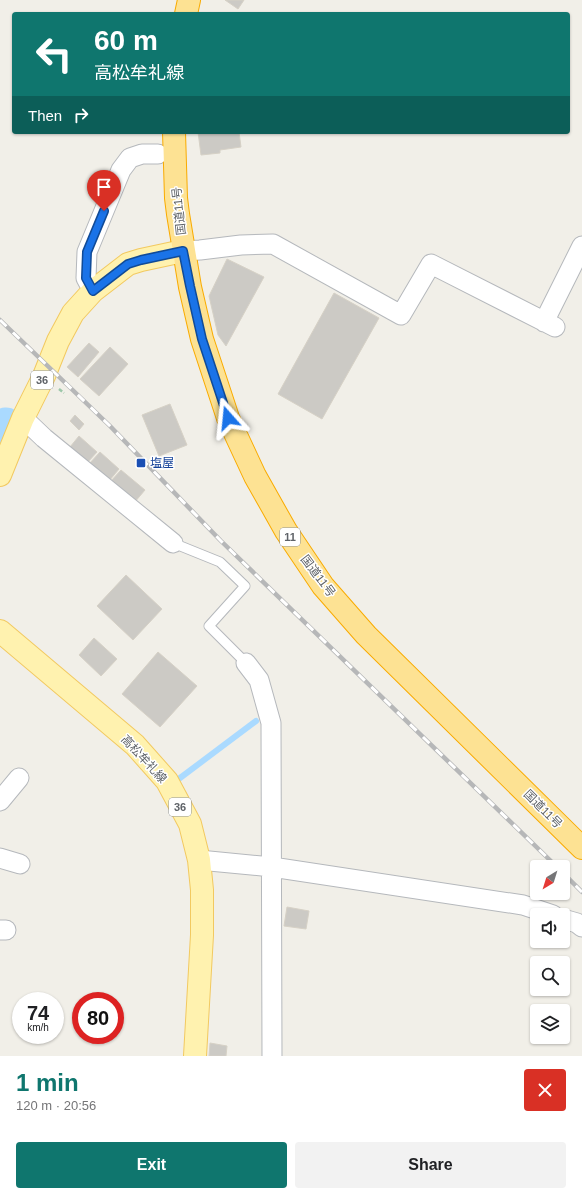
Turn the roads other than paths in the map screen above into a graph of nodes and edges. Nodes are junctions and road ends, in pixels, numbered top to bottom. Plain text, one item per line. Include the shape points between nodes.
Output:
1 (189, 0) edge
2 (186, 12) edge
3 (174, 134) edge
4 (158, 154) dead end
5 (582, 246) edge
6 (183, 251) junction
7 (93, 291) junction
8 (23, 418) junction
9 (0, 475) edge
10 (173, 543) joint
11 (0, 631) edge
12 (246, 663) joint
13 (19, 778) dead end
14 (0, 801) edge
15 (582, 848) edge
16 (0, 858) edge
17 (199, 860) junction
18 (20, 864) dead end
19 (272, 867) junction
20 (532, 908) edge
21 (570, 921) edge
22 (582, 927) edge
23 (195, 1056) edge
24 (272, 1056) edge

1 - 2 highway
3 - 6 highway, 国道11号 / 11 via 176,198
4 - 7 street via 142,154 130,158 121,170 87,252 86,278
5 - 6 street via 550,324 431,264 401,315 274,244
6 - 7 main road, 36 via 128,264
6 - 15 highway, 国道11号 / 11 via 202,339 228,418 255,476 286,531 323,586 366,635
7 - 8 main road, 36 via 67,324
8 - 9 main road, 36
8 - 10 street
10 - 12 lane via 220,562 245,586 209,626
11 - 17 main road, 高松牟礼線 / 36 via 135,746 166,782 190,824
12 - 19 street via 259,680 271,723
13 - 14 street
16 - 18 street
17 - 19 street
17 - 23 main road, 高松牟礼線 / 36 via 202,935
19 - 20 street
19 - 24 street
21 - 22 street

